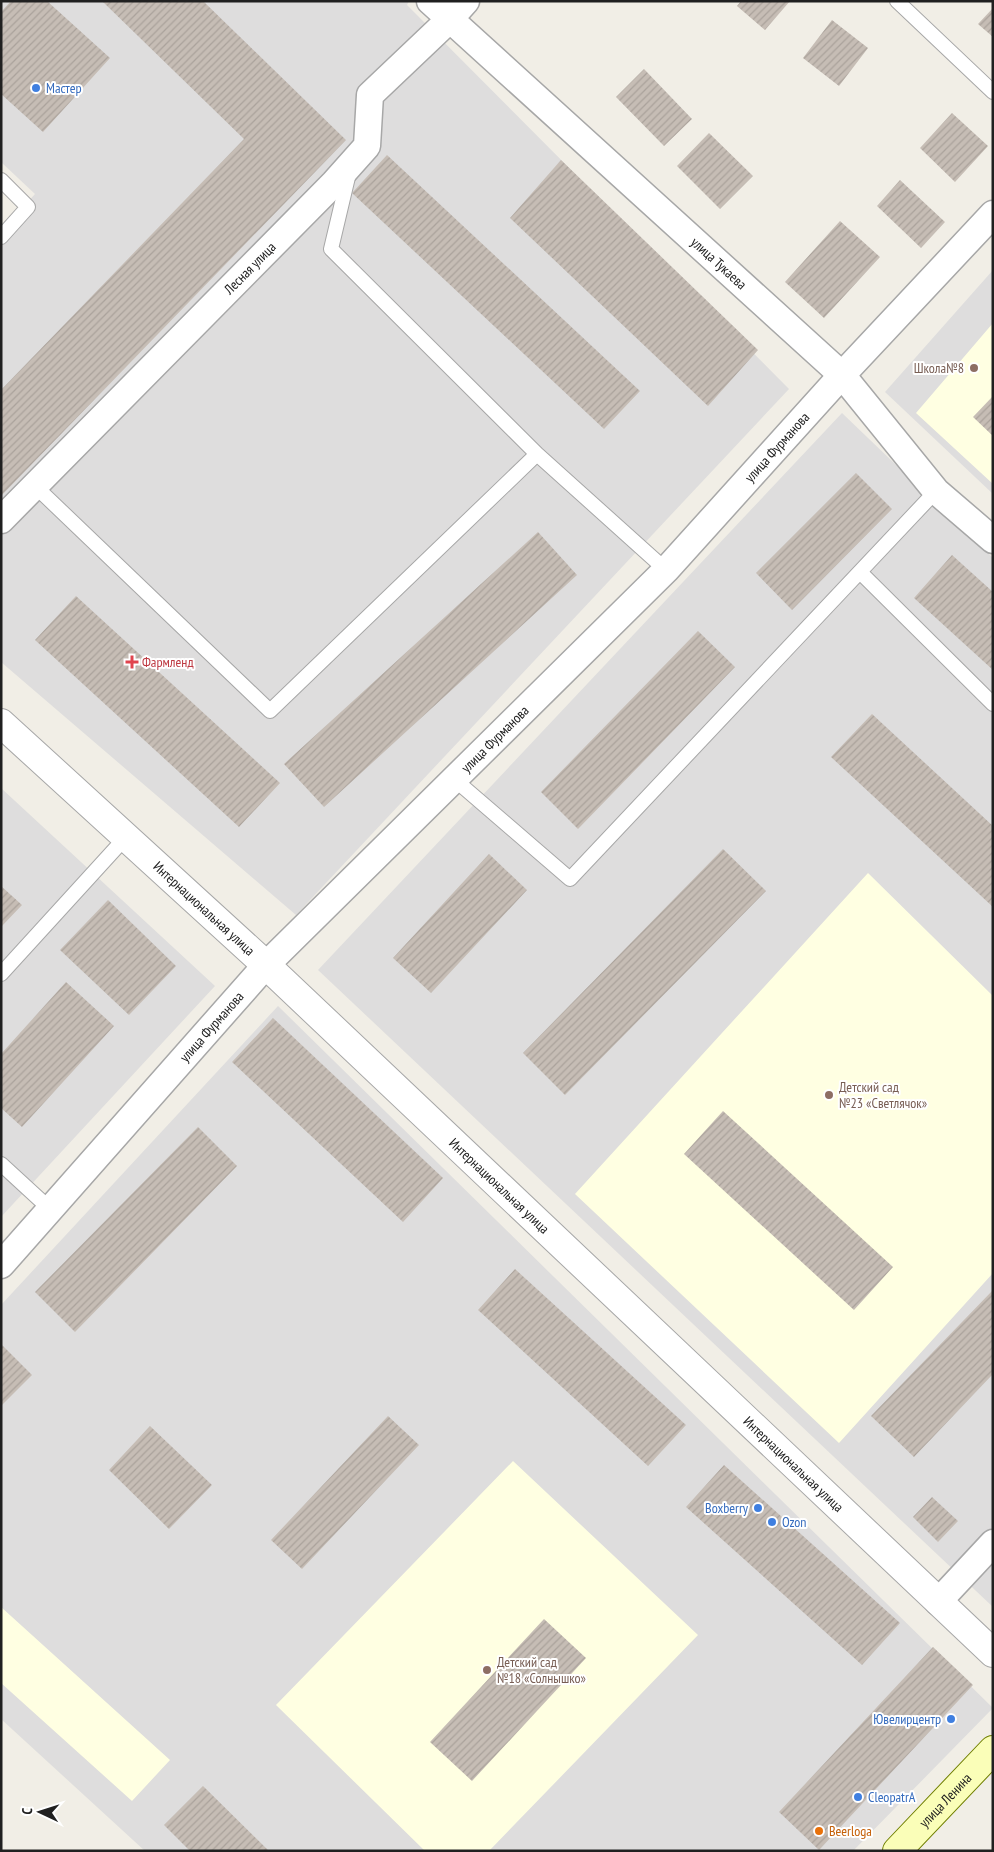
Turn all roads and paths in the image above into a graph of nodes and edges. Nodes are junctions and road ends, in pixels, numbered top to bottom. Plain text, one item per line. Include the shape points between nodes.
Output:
1 (430, 1) edge
2 (897, 1) edge
3 (457, 11) edge
4 (993, 92) edge
5 (352, 163) junction
6 (1, 180) edge
7 (993, 214) edge
8 (1, 237) edge
9 (842, 375) junction
10 (537, 454) junction
11 (35, 486) junction
12 (936, 491) junction
13 (1, 520) edge
14 (993, 540) edge
15 (666, 570) junction
16 (860, 572) junction
17 (993, 704) edge
18 (1, 723) edge
19 (454, 779) junction
20 (126, 837) junction
21 (266, 965) junction
22 (1, 974) edge
23 (1, 1164) edge
24 (50, 1209) junction
25 (1, 1265) edge
26 (993, 1543) edge
27 (938, 1602) junction
28 (993, 1653) edge
29 (993, 1750) edge
30 (897, 1851) edge

1 - 3 street, улица Тукаева
2 - 4 lane
3 - 5 street, Лесная улица via 370,95 367,146
3 - 9 street, улица Тукаева
5 - 10 lane via 331,248
5 - 11 street, Лесная улица
6 - 8 lane via 28,207
7 - 9 street, улица Фурманова
9 - 12 street, улица Тукаева
9 - 15 street, улица Фурманова
10 - 11 lane via 270,711
10 - 15 lane
11 - 13 street, Лесная улица
12 - 14 street, улица Тукаева
12 - 16 lane
15 - 19 street, улица Фурманова
16 - 17 lane
16 - 19 lane via 570,880
18 - 20 street, Интернациональная улица
19 - 21 street, улица Фурманова
20 - 21 street, Интернациональная улица
20 - 22 lane
21 - 24 street, улица Фурманова
21 - 27 street, Интернациональная улица
23 - 24 lane
24 - 25 street, улица Фурманова
26 - 27 street
27 - 28 street, Интернациональная улица
29 - 30 main road, улица Ленина

